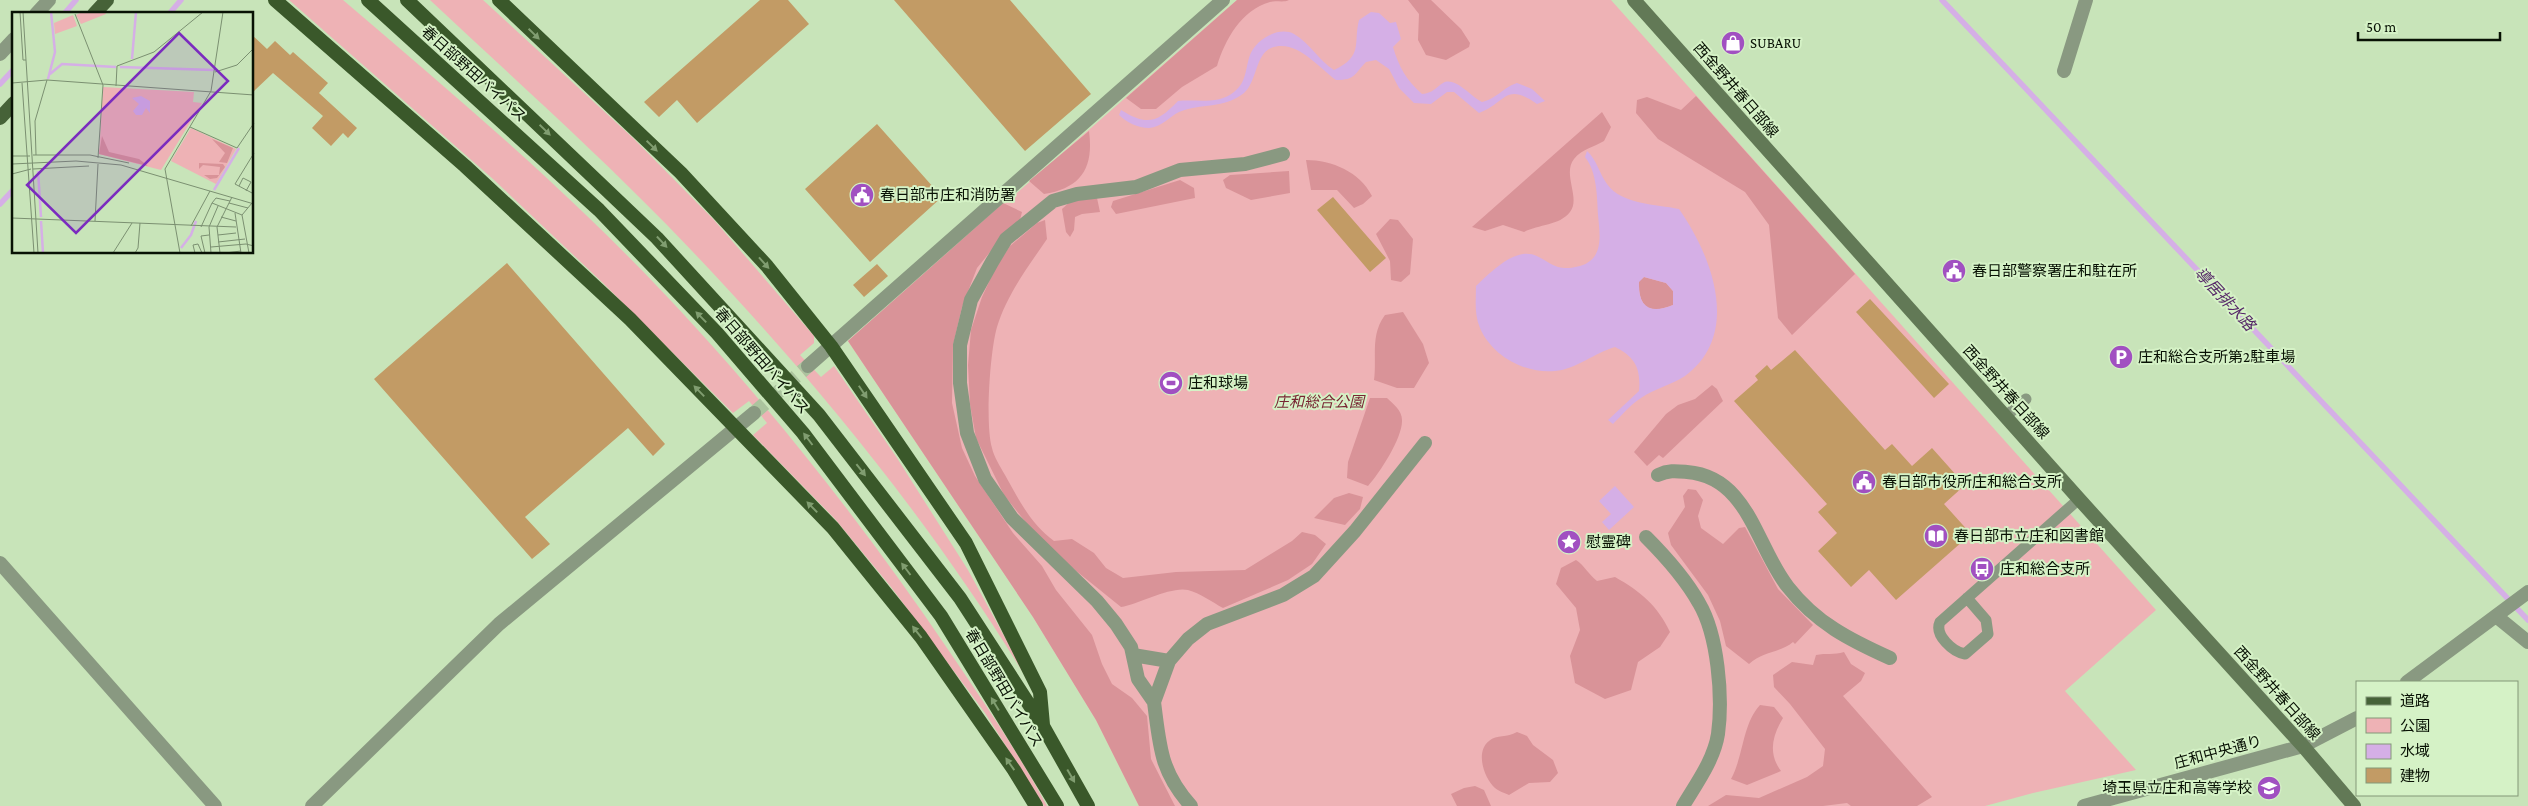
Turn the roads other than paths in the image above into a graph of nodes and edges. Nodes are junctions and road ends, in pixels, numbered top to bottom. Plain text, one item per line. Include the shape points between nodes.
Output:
1 (49, 0) edge
2 (107, 0) edge
3 (275, 0) edge
4 (368, 0) edge
5 (408, 0) edge
6 (499, 0) edge
7 (1223, 0) edge
8 (1634, 0) edge
9 (2086, 0) edge
10 (38, 12) edge
11 (96, 12) edge
12 (12, 41) edge
13 (0, 54) edge
14 (2064, 71) dead end
15 (12, 105) edge
16 (0, 118) edge
17 (1283, 154) dead end
18 (831, 346) junction
19 (808, 366) tunnel mouth
20 (2026, 399) dead end
21 (754, 413) tunnel mouth
22 (2006, 416) junction
23 (734, 428) junction
24 (1425, 443) dead end
25 (1658, 475) dead end
26 (2079, 499) junction
27 (1646, 537) dead end
28 (0, 563) edge
29 (2528, 592) edge
30 (1967, 598) junction
31 (2496, 616) junction
32 (2528, 642) edge
33 (1132, 655) junction
34 (1890, 658) dead end
35 (1169, 661) junction
36 (2408, 681) edge
37 (1154, 702) junction
38 (2356, 719) edge
39 (1042, 726) junction
40 (2303, 746) junction
41 (215, 806) edge
42 (312, 806) edge
43 (1036, 806) edge
44 (1057, 806) edge
45 (1088, 806) edge
46 (1191, 806) edge
47 (1683, 806) edge
48 (2084, 806) edge
49 (2354, 806) edge

1 - 10 street
2 - 11 main road
23 -> 3 highway via 623,313 465,166
44 -> 4 highway, 春日部野田バイパス via 941,616 803,433 717,333 599,210
5 -> 39 highway, 春日部野田バイパス via 658,238 819,415 960,598
6 -> 18 highway via 681,173 767,266
7 - 18 street
8 - 22 main road, 西金野井春日部線
9 - 14 street
12 - 13 street
15 - 16 main road
17 - 33 street via 1245,164 1180,170 1136,187 1077,194 1053,201 1006,239 971,300 960,345 960,383 967,433 985,479 1012,518 1097,601 1131,647
18 - 19 street
18 -> 39 highway via 966,543 1040,692
20 - 22 lane
21 - 23 street
22 - 26 main road, 西金野井春日部線
23 - 42 street via 499,624
43 -> 23 highway via 921,637 833,528
24 - 35 street via 1355,531 1314,576 1282,595 1207,624 1188,639
25 - 34 street via 1669,470 1698,473 1718,482 1734,495 1751,517 1772,564 1789,588 1827,626
26 - 30 lane
26 - 40 main road, 西金野井春日部線
27 - 47 street via 1670,562 1700,604 1711,636 1718,680 1718,735 1705,771
28 - 41 street
29 - 31 street
30 - 30 lane via 1986,620 1988,634 1966,654 1954,650 1938,630 1940,622
31 - 32 street
31 - 36 street
33 - 35 street
33 - 37 street via 1138,679
35 - 37 street
37 - 46 street via 1161,758 1175,788
38 - 40 street, 庄和中央通り
39 -> 45 highway, 春日部野田バイパス
40 - 48 street, 庄和中央通り
40 - 49 main road, 西金野井春日部線

